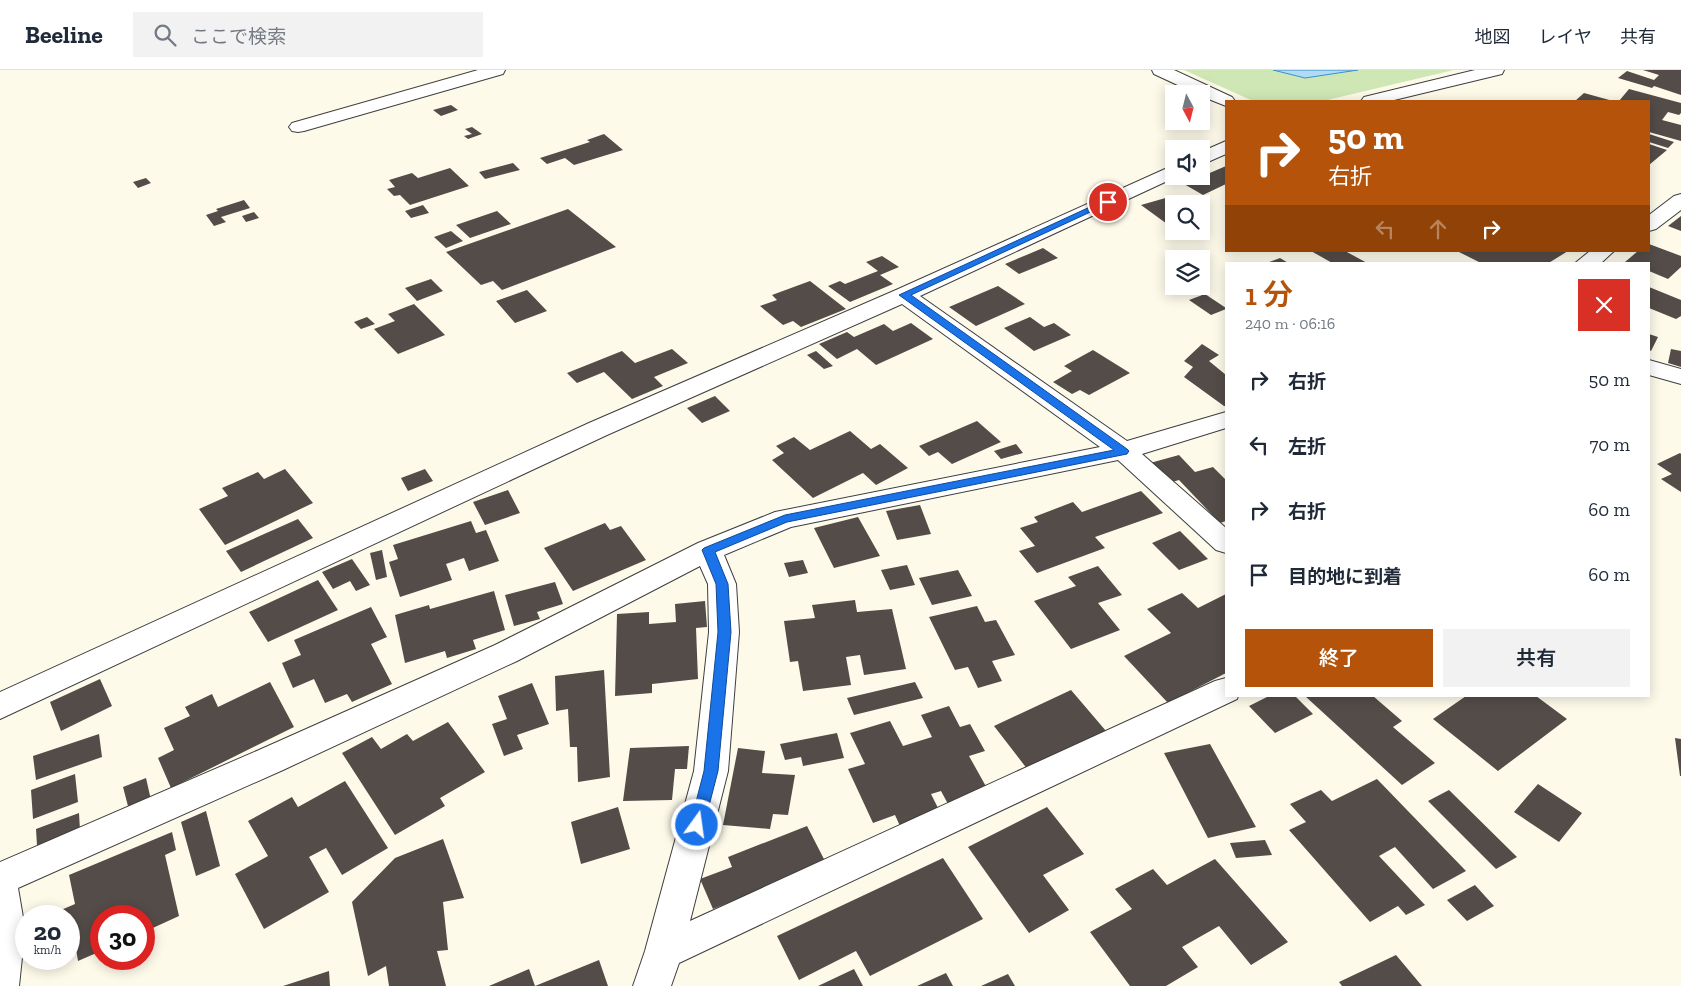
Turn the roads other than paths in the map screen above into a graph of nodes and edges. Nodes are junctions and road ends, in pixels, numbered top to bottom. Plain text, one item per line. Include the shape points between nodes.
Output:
1 (497, 70) edge
2 (1160, 70) edge
3 (1496, 70) edge
4 (1374, 100) edge
5 (1225, 101) edge
6 (298, 127) dead end
7 (1225, 147) edge
8 (1210, 155) edge
9 (1165, 175) edge
10 (1681, 200) edge
11 (1650, 224) edge
12 (1603, 252) edge
13 (1588, 262) edge
14 (904, 295) junction
15 (1650, 367) edge
16 (1681, 378) edge
17 (1225, 420) edge
18 (1123, 451) junction
19 (1225, 542) edge
20 (708, 550) junction
21 (1225, 690) edge
22 (0, 706) edge
23 (0, 879) edge
24 (0, 887) edge
25 (664, 951) junction
26 (0, 986) edge
27 (652, 986) edge

1 - 6 street
2 - 5 street
3 - 4 street
7 - 8 street
9 - 14 street
10 - 11 street
12 - 13 street
14 - 18 street
14 - 22 street via 598,429
15 - 16 street
17 - 18 street
18 - 19 street
18 - 20 street via 785,519
20 - 23 street via 506,652
20 - 25 street via 722,584 724,632 711,771
21 - 25 street
24 - 26 street via 7,929
25 - 27 street

